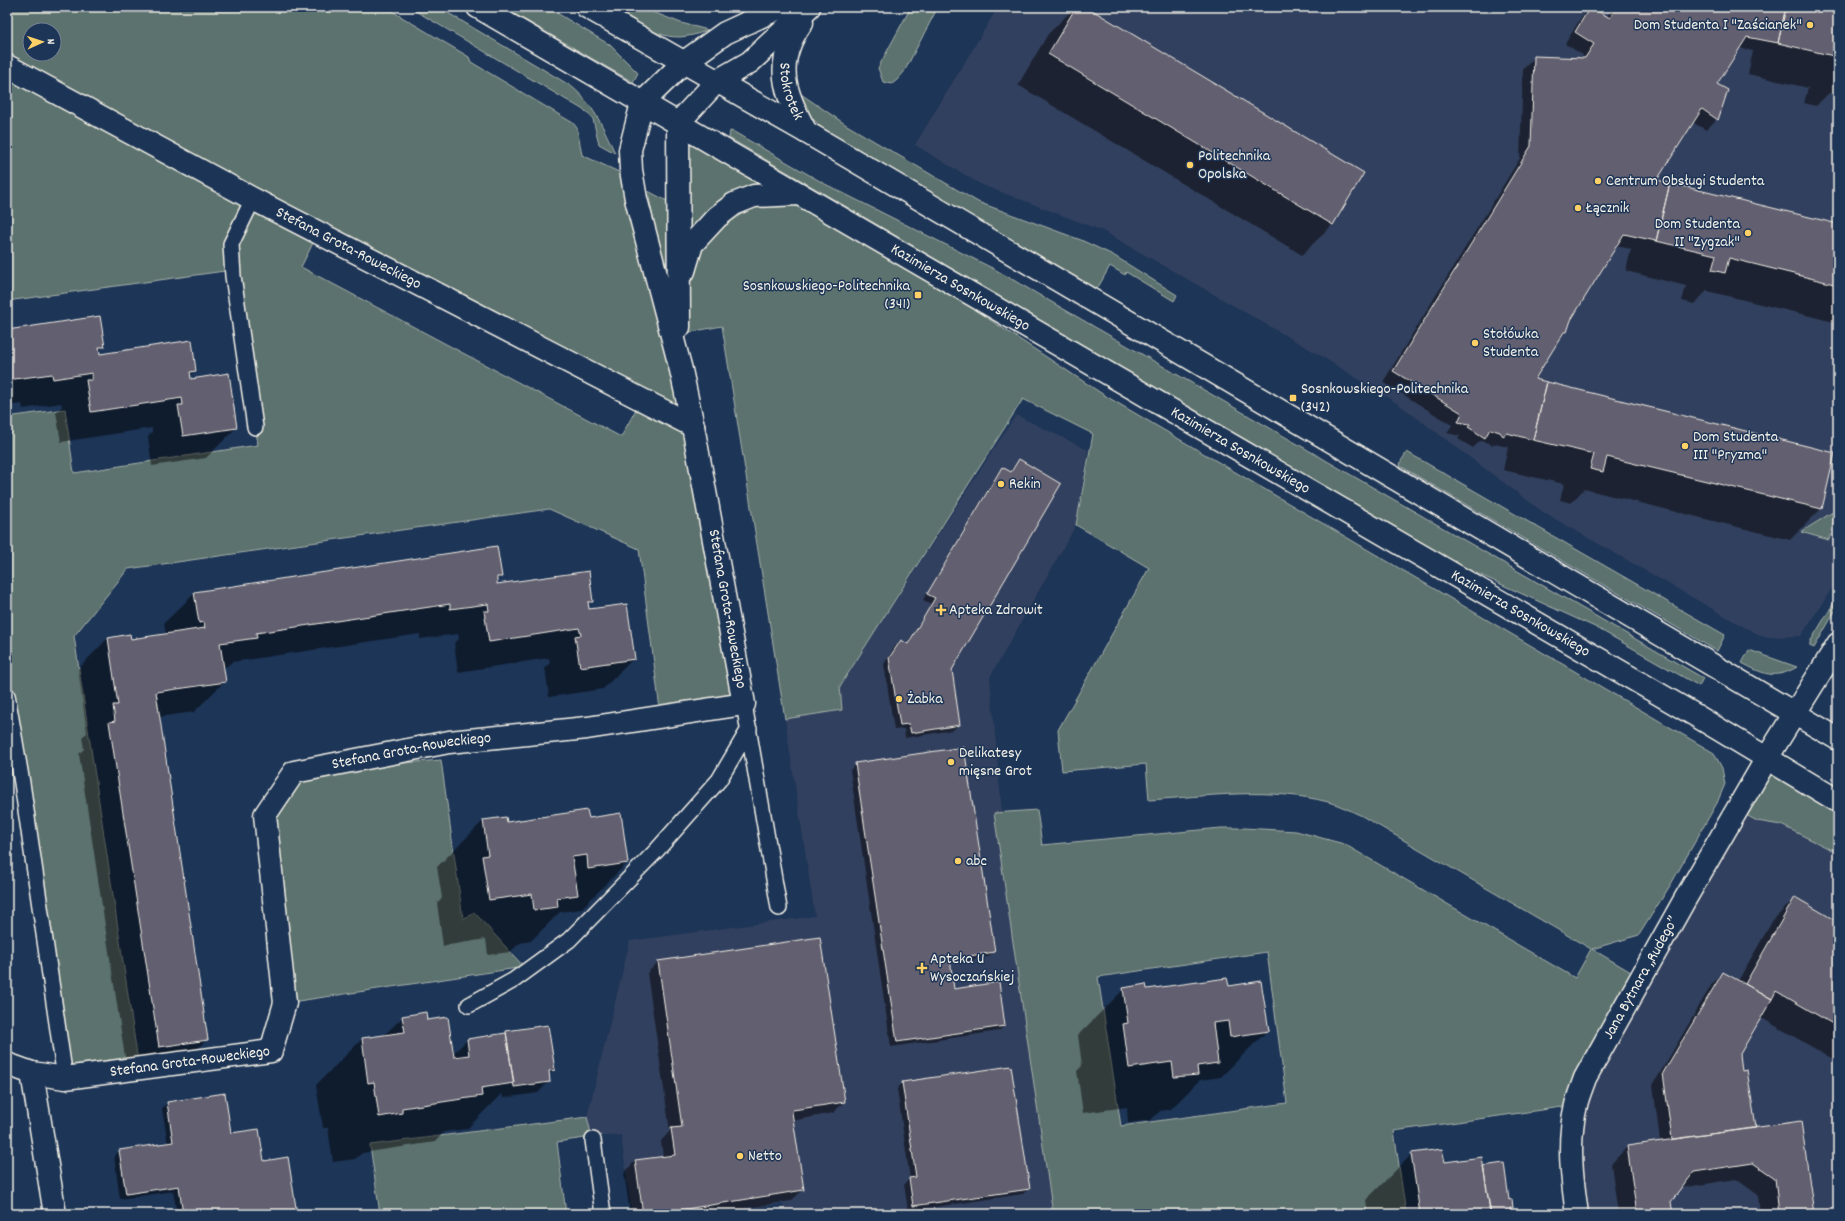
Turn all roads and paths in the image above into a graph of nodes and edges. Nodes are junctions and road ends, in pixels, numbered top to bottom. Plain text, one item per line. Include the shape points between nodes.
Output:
1 (478, 7) edge
2 (586, 7) edge
3 (781, 7) edge
4 (809, 7) edge
5 (812, 7) edge
6 (683, 63) junction
7 (7, 66) edge
8 (717, 81) junction
9 (642, 103) junction
10 (678, 123) junction
11 (806, 132) junction
12 (799, 194) junction
13 (253, 199) junction
14 (678, 291) junction
15 (681, 370) junction
16 (693, 426) junction
17 (255, 427) dead end
18 (1838, 644) edge
19 (7, 695) edge
20 (744, 704) junction
21 (1795, 713) junction
22 (749, 729) junction
23 (1838, 740) edge
24 (1767, 758) junction
25 (1838, 801) edge
26 (779, 908) dead end
27 (469, 1005) dead end
28 (7, 1064) edge
29 (32, 1073) junction
30 (65, 1078) junction
31 (592, 1140) dead end
32 (55, 1214) edge
33 (603, 1214) edge
34 (1577, 1214) edge

1 - 9 street, Kazimierza Sosnkowskiego
2 - 6 street
3 - 6 street via 725,34
4 - 8 street, Stokrotek via 750,62
5 - 11 street, Stokrotek via 790,43 785,64 785,89 793,110
6 - 8 street
6 - 9 street
7 - 13 street, Stefana Grota-Roweckiego
8 - 10 street
8 - 11 street
9 - 10 street, Kazimierza Sosnkowskiego
9 - 15 street, Stefana Grota-Roweckiego via 630,150 631,170 636,199
10 - 12 street, Kazimierza Sosnkowskiego
10 - 14 street, Stefana Grota-Roweckiego
11 - 21 street
12 - 14 street, Stefana Grota-Roweckiego via 754,196 734,204 717,217 692,244
12 - 24 street, Kazimierza Sosnkowskiego
13 - 16 street, Stefana Grota-Roweckiego
13 - 17 lane via 231,244 232,276
14 - 15 street, Stefana Grota-Roweckiego
15 - 16 street, Stefana Grota-Roweckiego
16 - 20 street, Stefana Grota-Roweckiego
18 - 21 street, Jana Bytnara „Rudego”
19 - 30 lane
20 - 22 lane
20 - 30 street, Stefana Grota-Roweckiego via 587,728 449,742 294,772 265,815 285,1003 271,1051
21 - 23 street
21 - 24 street, Jana Bytnara „Rudego”
22 - 26 lane
22 - 27 lane via 719,780 657,850 570,940 514,980
24 - 25 street, Kazimierza Sosnkowskiego
24 - 34 street, Jana Bytnara „Rudego” via 1585,1078 1572,1127 1571,1170
28 - 29 street, Stefana Grota-Roweckiego
29 - 30 street, Stefana Grota-Roweckiego
29 - 32 street
31 - 33 lane

